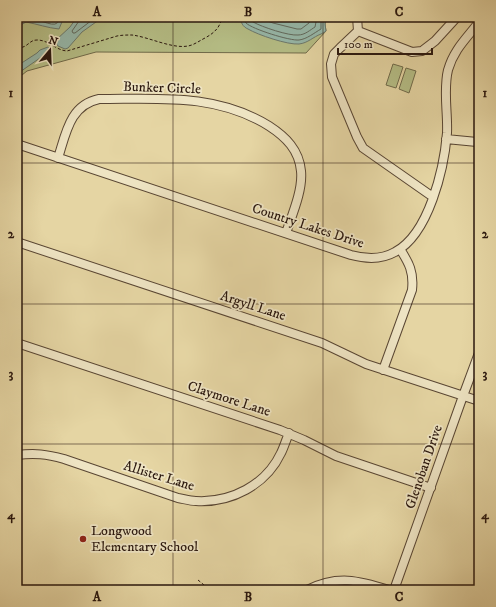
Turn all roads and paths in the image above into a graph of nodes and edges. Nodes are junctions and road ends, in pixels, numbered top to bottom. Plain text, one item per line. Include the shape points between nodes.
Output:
1 (222, 17) edge
2 (357, 17) edge
3 (457, 17) edge
4 (479, 22) edge
5 (358, 31) junction
6 (476, 32) edge
7 (17, 49) edge
8 (446, 139) junction
9 (479, 139) edge
10 (17, 144) edge
11 (58, 158) junction
12 (434, 197) junction
13 (286, 233) junction
14 (17, 242) edge
15 (400, 248) junction
16 (17, 343) edge
17 (479, 353) edge
18 (383, 370) junction
19 (463, 396) junction
20 (479, 401) edge
21 (288, 433) junction
22 (17, 454) edge
23 (430, 488) junction
24 (198, 580) dead end
25 (207, 590) edge
26 (307, 590) edge
27 (389, 590) edge
28 (394, 590) edge

1 - 7 path via 214,33 182,47 125,35 67,51 59,50 43,40 29,42 23,48
2 - 5 street
3 - 5 street via 422,51 412,52
4 - 6 street, Country Lakes Drive
5 - 12 street via 334,54 331,64 332,77 357,137 363,148
6 - 8 street, Country Lakes Drive via 458,48 448,70
8 - 9 street via 476,142
8 - 12 street, Country Lakes Drive
10 - 11 street, Country Lakes Drive
11 - 13 street, Country Lakes Drive
11 - 13 street, Bunker Circle via 75,113 85,104 95,100 187,100 232,109 279,132 294,149 298,158 301,168 300,191
12 - 15 street, Country Lakes Drive via 418,229
13 - 15 street, Country Lakes Drive via 363,258 377,258 396,252
14 - 18 street, Argyll Lane via 317,341
15 - 18 street via 412,271 412,290
16 - 21 street, Claymore Lane
17 - 19 street, Glenoban Drive
18 - 19 street, Argyll Lane
19 - 20 street, Argyll Lane
19 - 23 street, Glenoban Drive
21 - 22 street, Allister Lane via 277,461 258,482 235,495 206,501 178,498 64,459 40,454
21 - 23 street, Claymore Lane via 336,456
23 - 28 street, Glenoban Drive
24 - 25 path
26 - 27 street via 327,582 350,580

